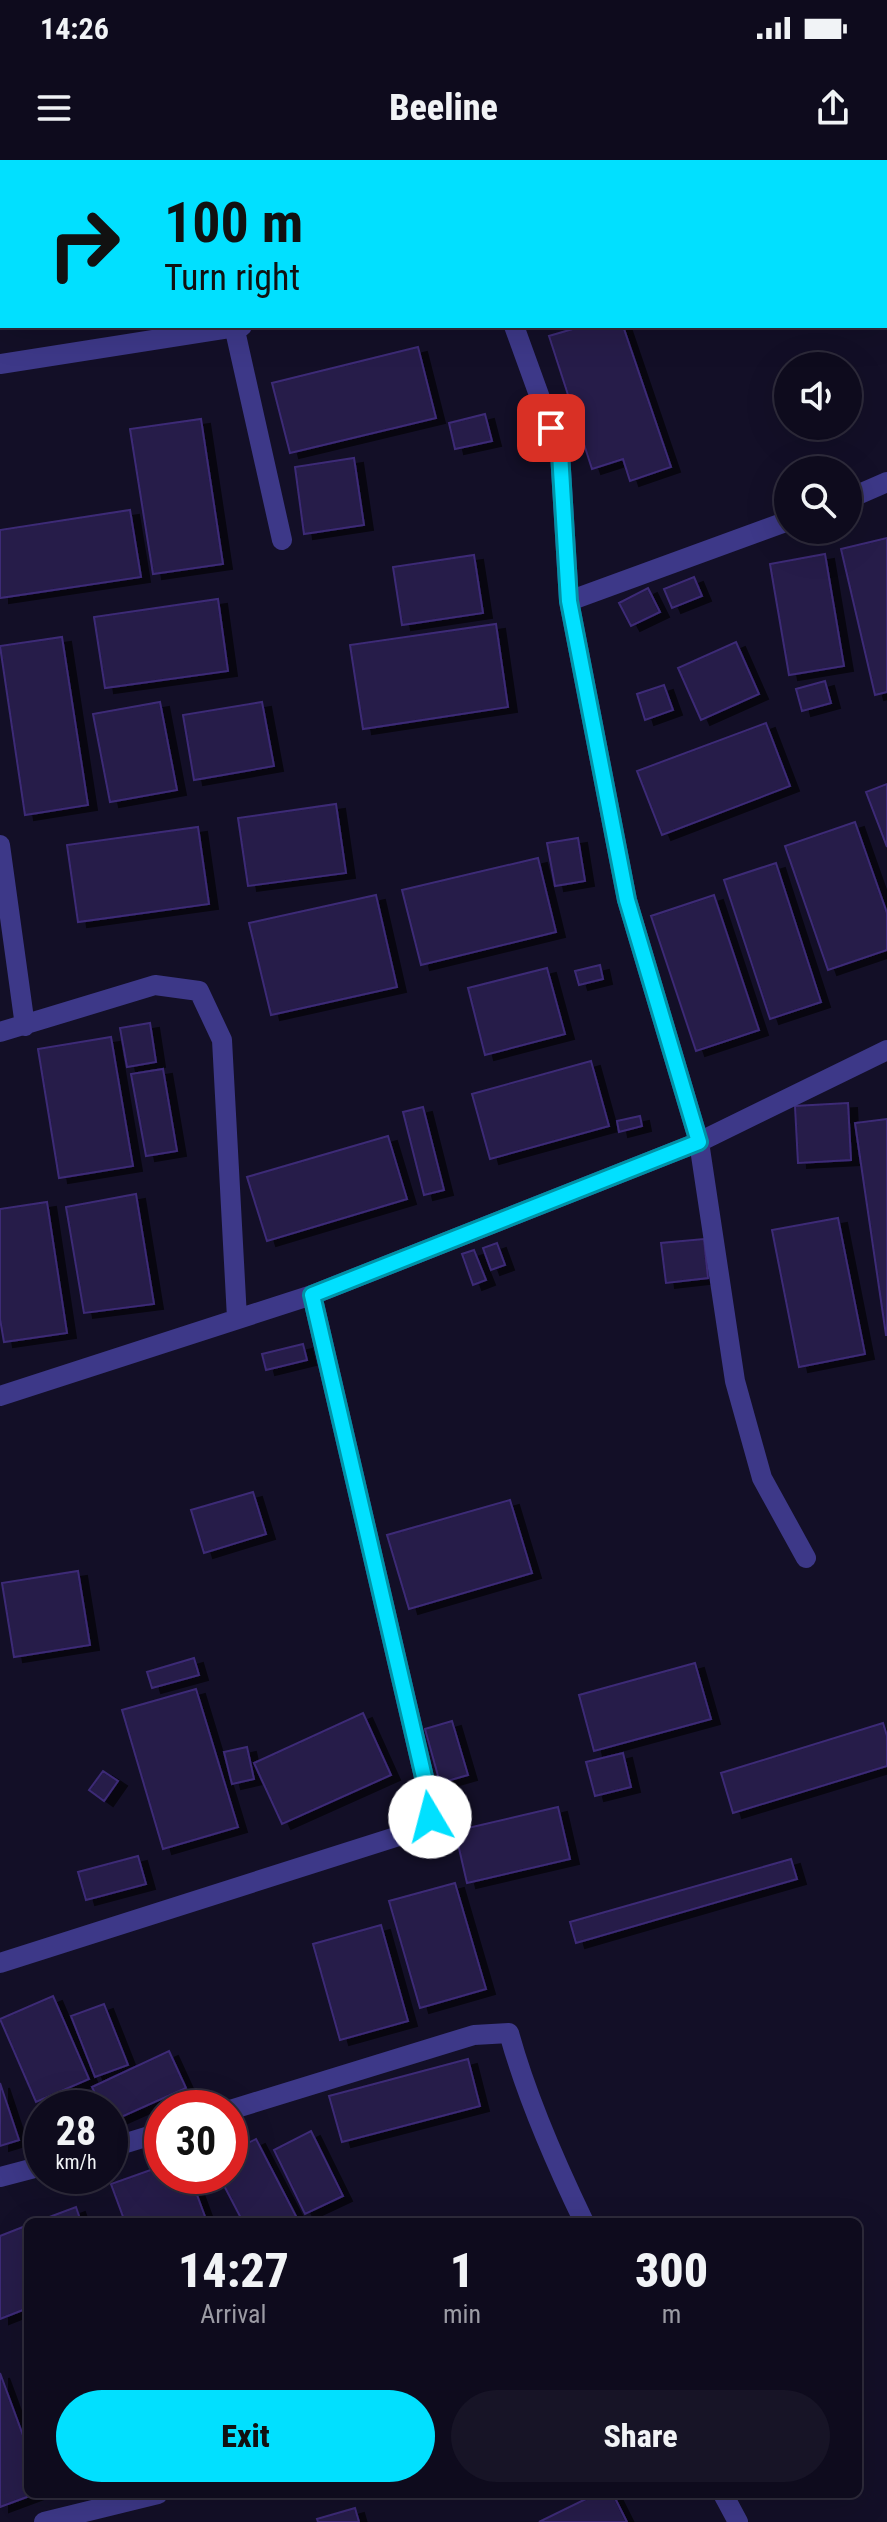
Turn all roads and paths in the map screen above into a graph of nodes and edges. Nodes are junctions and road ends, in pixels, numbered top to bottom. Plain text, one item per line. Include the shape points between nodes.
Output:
1 (225, 328) edge
2 (237, 328) edge
3 (515, 328) edge
4 (0, 364) edge
5 (887, 482) edge
6 (862, 493) edge
7 (774, 526) edge
8 (282, 540) dead end
9 (569, 601) junction
10 (0, 845) edge
11 (25, 1026) junction
12 (0, 1032) edge
13 (887, 1050) edge
14 (699, 1142) junction
15 (312, 1295) junction
16 (237, 1318) junction
17 (0, 1396) edge
18 (806, 1558) dead end
19 (0, 1963) edge
20 (248, 2104) edge
21 (24, 2171) edge
22 (0, 2177) edge
23 (582, 2218) edge
24 (142, 2498) edge
25 (725, 2498) edge
26 (44, 2522) edge
27 (738, 2522) edge

1 - 4 street
2 - 8 street
3 - 9 street via 560,453
5 - 6 street
7 - 9 street
9 - 14 street via 627,900
10 - 11 street
11 - 12 street
11 - 16 street via 155,985 199,991 222,1040
13 - 14 street
14 - 15 street
14 - 18 street via 735,1381 762,1478
15 - 16 street
15 - 19 street via 430,1817 405,1834
16 - 17 street
20 - 23 street via 474,2035 509,2033 560,2174
21 - 22 street
24 - 26 street
25 - 27 street

